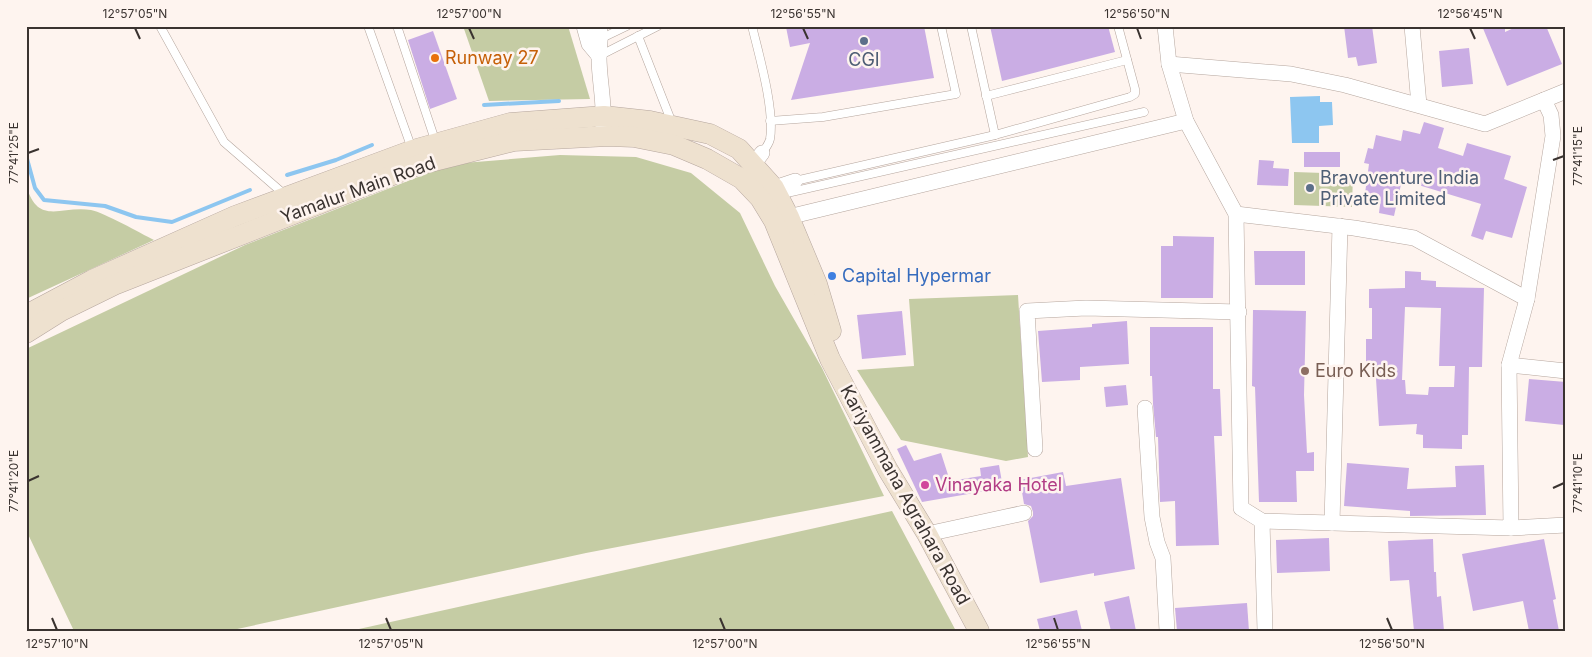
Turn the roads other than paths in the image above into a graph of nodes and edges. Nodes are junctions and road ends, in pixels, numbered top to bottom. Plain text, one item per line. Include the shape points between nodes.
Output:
1 (160, 26) edge
2 (368, 26) edge
3 (397, 26) edge
4 (584, 26) edge
5 (627, 26) edge
6 (658, 26) edge
7 (752, 26) edge
8 (941, 26) edge
9 (970, 26) edge
10 (1118, 26) edge
11 (1165, 26) edge
12 (1412, 26) edge
13 (600, 32) edge
14 (638, 36) junction
15 (599, 56) junction
16 (1127, 60) junction
17 (1170, 64) junction
18 (1566, 91) edge
19 (986, 96) junction
20 (1544, 100) junction
21 (1419, 105) junction
22 (1144, 112) dead end
23 (770, 121) junction
24 (1186, 121) junction
25 (603, 126) junction
26 (673, 126) junction
27 (995, 135) junction
28 (436, 143) junction
29 (415, 157) junction
30 (758, 159) junction
31 (795, 181) joint
32 (286, 197) junction
33 (773, 204) junction
34 (1236, 214) junction
35 (1340, 226) junction
36 (1527, 300) junction
37 (1240, 312) junction
38 (26, 315) edge
39 (26, 333) edge
40 (830, 359) joint
41 (1510, 365) junction
42 (1566, 370) edge
43 (848, 391) junction
44 (1145, 408) dead end
45 (1034, 449) dead end
46 (1024, 513) dead end
47 (1262, 521) junction
48 (1332, 523) junction
49 (1566, 525) edge
50 (1511, 528) junction
51 (927, 534) junction
52 (979, 631) edge
53 (1167, 631) edge
54 (1264, 631) edge

1 - 32 lane via 224,142
2 - 29 lane
3 - 28 lane
4 - 15 street via 589,44
5 - 13 lane
6 - 14 lane
7 - 23 lane
8 - 23 lane via 956,94 823,116
9 - 19 lane
10 - 16 lane
11 - 17 street
12 - 21 street
13 - 15 street
14 - 15 lane
14 - 26 lane
15 - 25 street
16 - 19 lane
16 - 27 lane via 1135,94
17 - 21 street via 1291,74
17 - 24 street
18 - 20 street
19 - 27 lane
20 - 21 street via 1485,124
20 - 36 street via 1551,115 1553,136
22 - 33 lane
23 - 30 lane via 770,140
24 - 33 street
24 - 34 street
25 - 26 street
25 - 28 street, Yamalur Main Road via 510,124
25 - 29 street, Yamalur Main Road
25 - 33 street, Yamalur Main Road via 634,137 674,145 707,159 742,179
26 - 30 street via 710,134
27 - 31 lane
28 - 29 street, Yamalur Main Road
29 - 32 street, Yamalur Main Road
29 - 39 street, Yamalur Main Road via 114,285 61,311
30 - 33 street
31 - 33 street
32 - 38 street, Yamalur Main Road via 235,216 92,280
33 - 40 street, Yamalur Main Road
33 - 43 street via 817,284
34 - 35 street
34 - 37 street
35 - 36 street via 1414,238
35 - 48 street
36 - 41 street
37 - 45 street via 1086,308 1027,311
37 - 47 street via 1242,508
40 - 43 street, Kariyammana Agrahara Road
41 - 42 street
41 - 50 street
43 - 51 street, Kariyammana Agrahara Road via 888,470
44 - 53 street via 1152,517 1163,558
46 - 51 street
47 - 48 street
47 - 54 street
48 - 50 street
49 - 50 street
51 - 52 street, Kariyammana Agrahara Road

